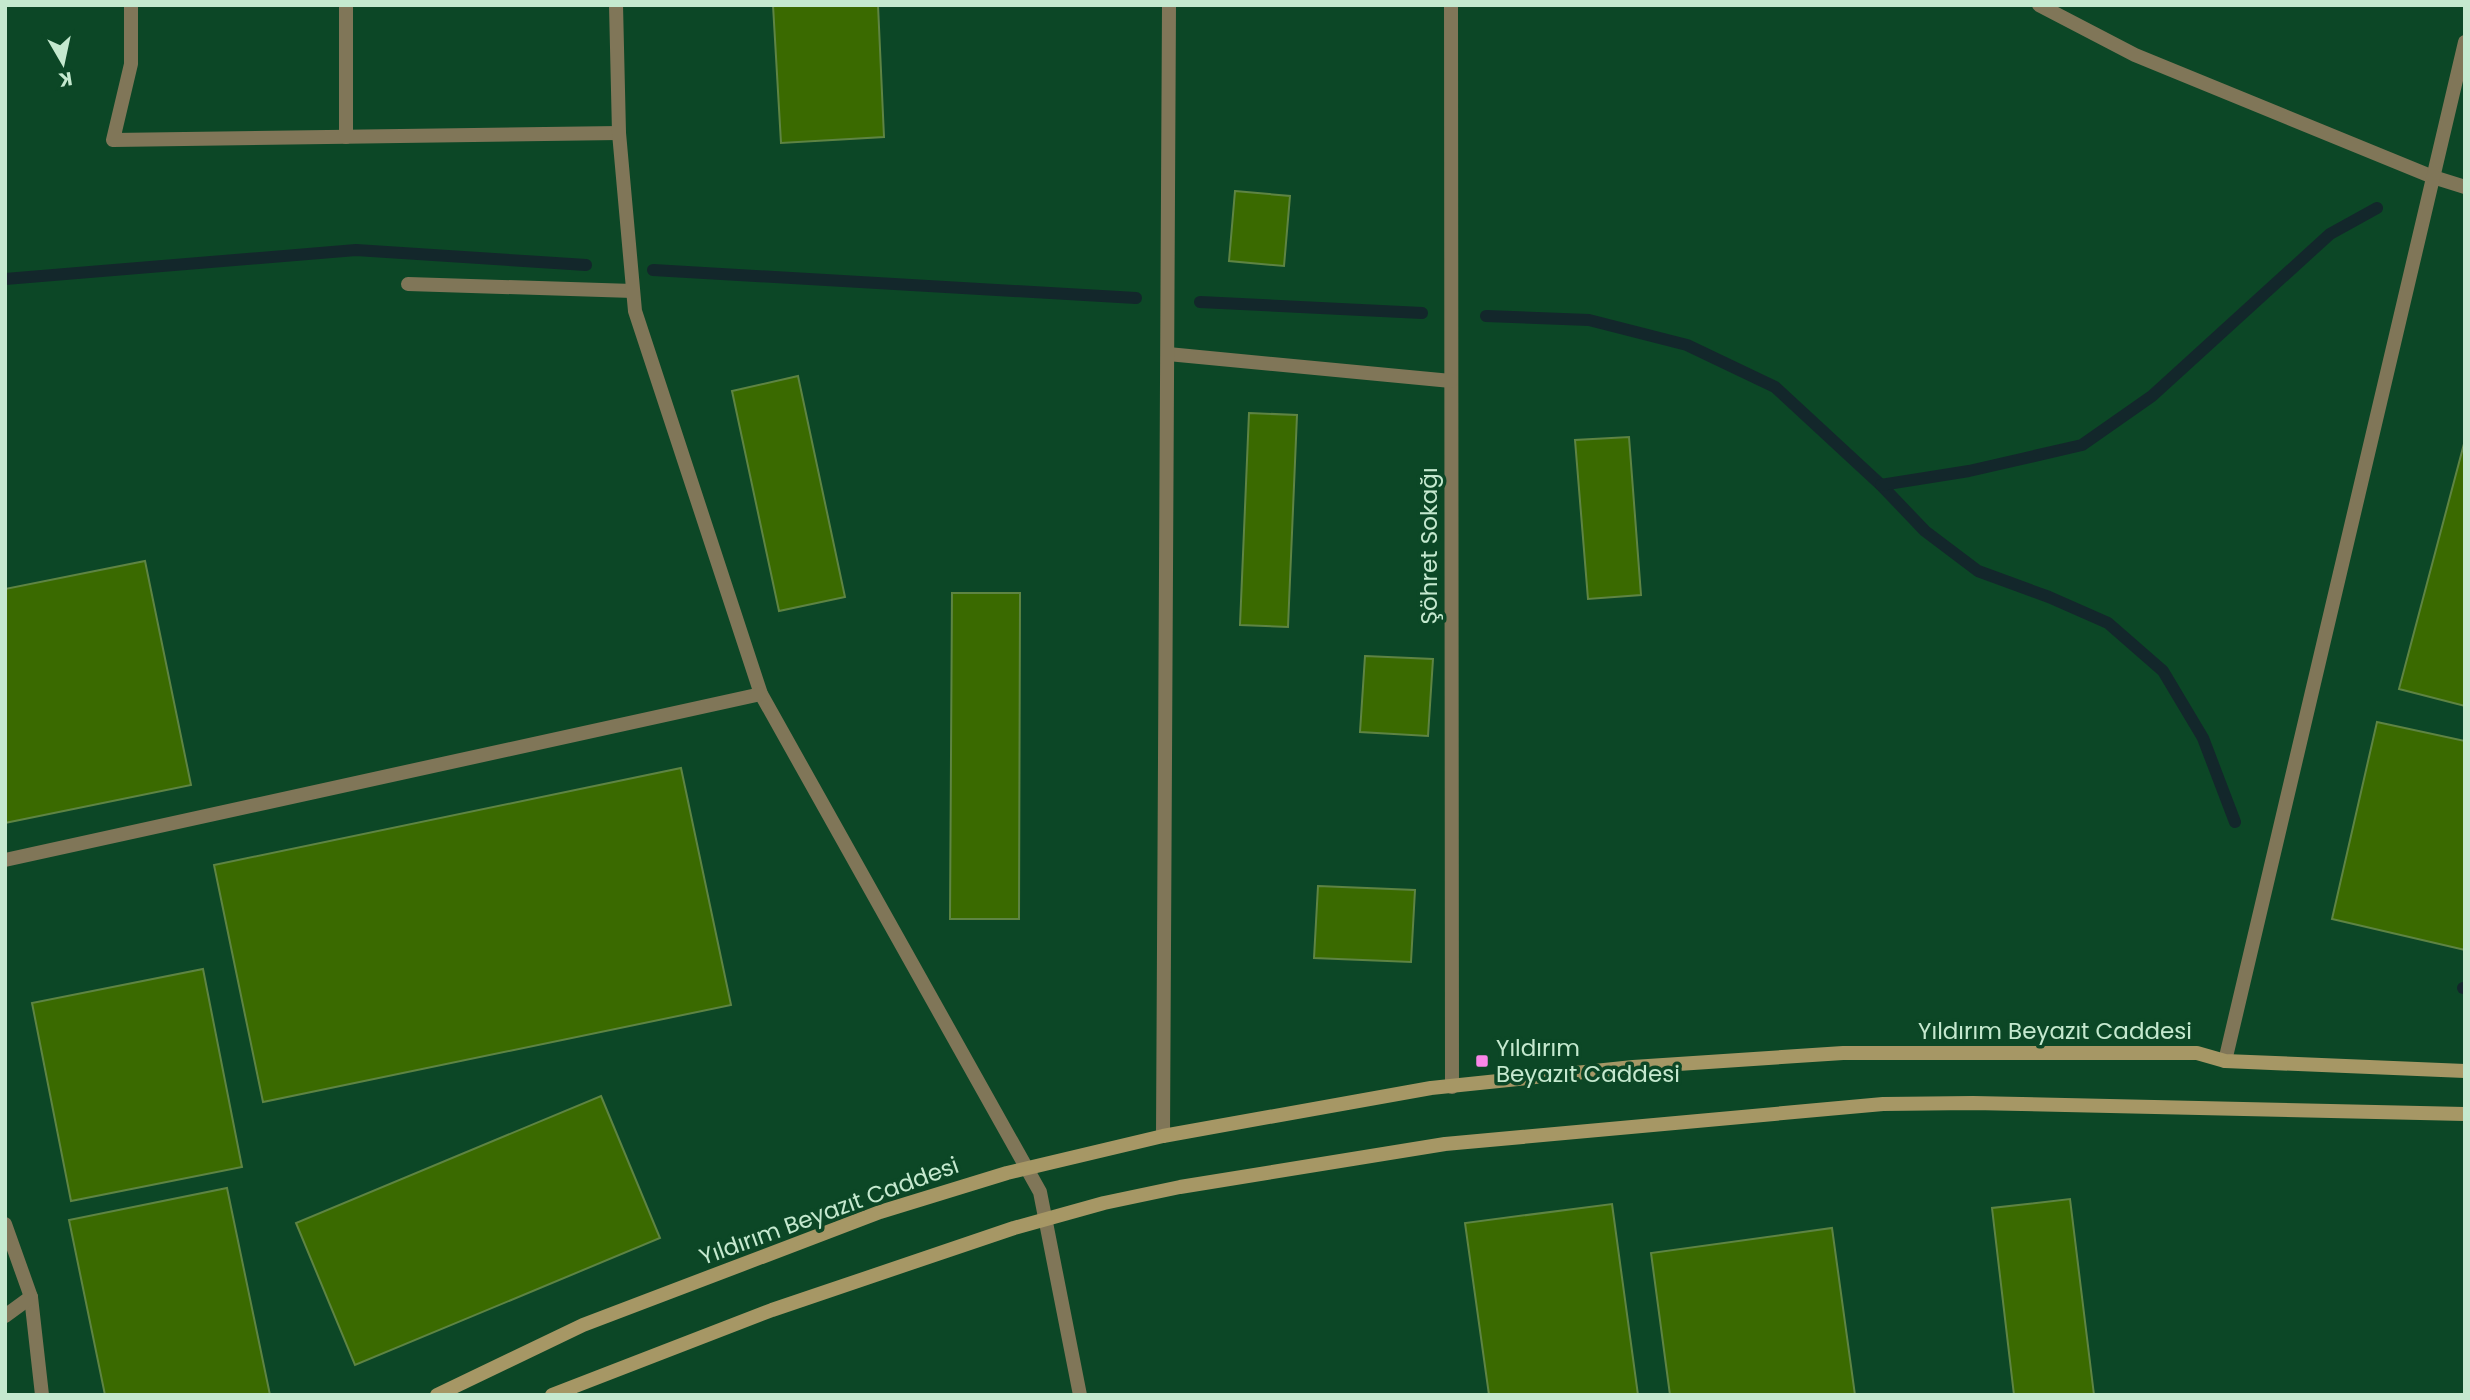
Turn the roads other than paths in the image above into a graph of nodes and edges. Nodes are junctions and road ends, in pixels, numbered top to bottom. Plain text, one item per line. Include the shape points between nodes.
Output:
1 (131, 5) edge
2 (346, 5) edge
3 (616, 5) edge
4 (1169, 5) edge
5 (1451, 5) edge
6 (2039, 5) edge
7 (2465, 42) edge
8 (619, 133) junction
9 (346, 137) junction
10 (2433, 177) junction
11 (2465, 187) edge
12 (408, 284) dead end
13 (633, 290) junction
14 (1168, 354) junction
15 (1451, 381) junction
16 (761, 694) junction
17 (5, 860) edge
18 (2225, 1061) junction
19 (2465, 1071) edge
20 (1452, 1087) junction
21 (2465, 1114) edge
22 (1163, 1136) junction
23 (1027, 1169) junction
24 (1046, 1219) junction
25 (5, 1224) edge
26 (31, 1297) junction
27 (5, 1316) edge
28 (42, 1395) edge
29 (437, 1395) edge
30 (552, 1395) edge
31 (1080, 1395) edge

1 - 9 street via 131,64 113,140
2 - 9 street
3 - 8 street
4 - 14 street
5 - 15 street, Şöhret Sokağı
6 - 10 street via 2135,55
7 - 10 street
8 - 9 street
8 - 13 street
10 - 11 street
10 - 18 street
12 - 13 street
13 - 16 street via 635,311
14 - 15 street
14 - 22 street
15 - 20 street, Şöhret Sokağı
16 - 17 street
16 - 23 street
18 - 19 main road, Yıldırım Beyazıt Caddesi
18 - 20 main road, Yıldırım Beyazıt Caddesi via 2197,1053 1843,1053 1633,1067
20 - 22 main road, Yıldırım Beyazıt Caddesi
21 - 24 main road via 1973,1102 1883,1104 1445,1144 1180,1187
22 - 23 main road, Yıldırım Beyazıt Caddesi
23 - 24 street via 1040,1192
23 - 29 main road, Yıldırım Beyazıt Caddesi via 880,1212 595,1321
24 - 30 main road via 772,1310
24 - 31 street
25 - 26 street
26 - 27 street
26 - 28 street

